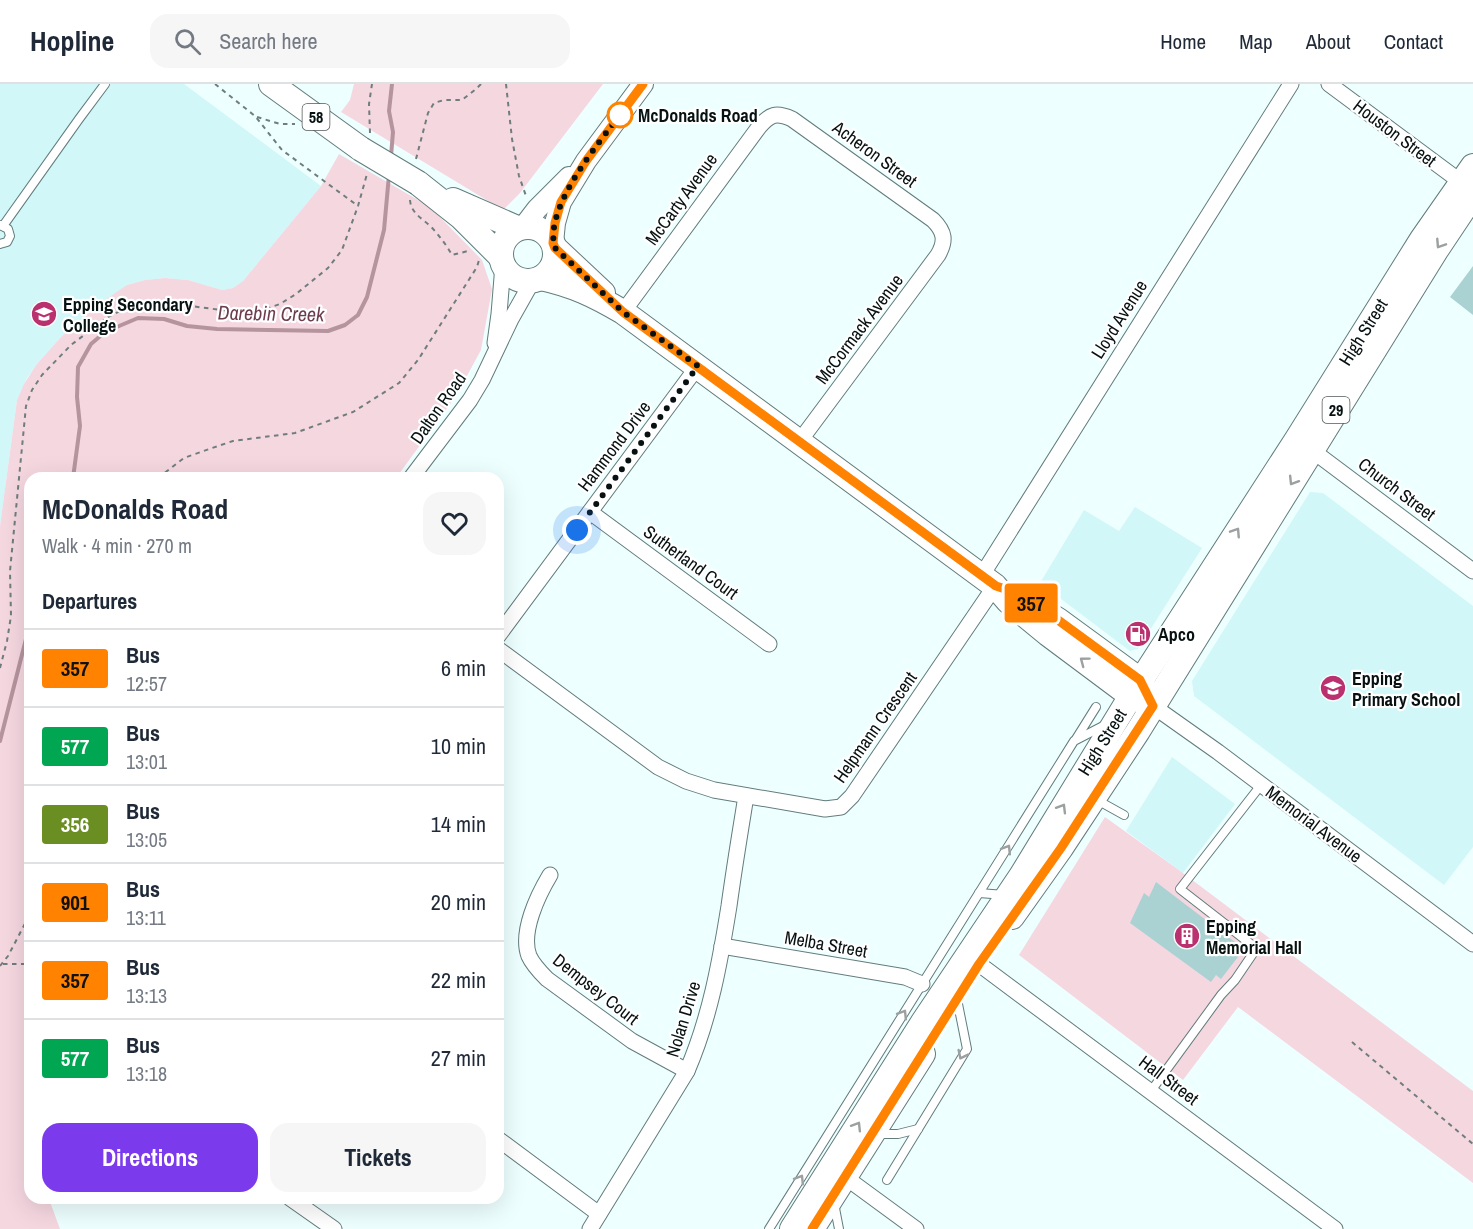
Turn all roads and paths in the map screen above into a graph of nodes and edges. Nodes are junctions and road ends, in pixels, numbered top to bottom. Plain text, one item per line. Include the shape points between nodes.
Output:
1 (105, 84) edge
2 (215, 84) edge
3 (271, 84) edge
4 (372, 84) edge
5 (480, 84) edge
6 (506, 84) edge
7 (643, 84) edge
8 (1291, 84) edge
9 (1329, 84) edge
10 (774, 114) joint
11 (255, 116) junction
12 (300, 121) dead end
13 (366, 153) junction
14 (586, 161) junction
15 (414, 182) junction
16 (1471, 187) edge
17 (358, 206) junction
18 (526, 221) junction
19 (1, 225) edge
20 (944, 236) joint
21 (0, 244) edge
22 (554, 245) junction
23 (475, 251) dead end
24 (494, 259) junction
25 (537, 279) junction
26 (623, 312) junction
27 (493, 358) junction
28 (698, 366) junction
29 (799, 442) junction
30 (1304, 444) junction
31 (166, 472) edge
32 (416, 472) edge
33 (590, 512) junction
34 (1473, 571) edge
35 (989, 580) junction
36 (504, 628) edge
37 (769, 644) dead end
38 (504, 653) edge
39 (0, 668) edge
40 (1136, 688) junction
41 (1153, 706) junction
42 (1096, 707) dead end
43 (1114, 723) junction
44 (1074, 741) junction
45 (1261, 785) junction
46 (746, 796) junction
47 (1094, 798) junction
48 (1124, 815) dead end
49 (550, 875) dead end
50 (1014, 886) junction
51 (979, 893) junction
52 (24, 925) edge
53 (1473, 944) edge
54 (722, 946) junction
55 (24, 964) edge
56 (979, 964) junction
57 (1, 965) edge
58 (922, 984) junction
59 (957, 999) junction
60 (1352, 1042) dead end
61 (687, 1071) junction
62 (1151, 1091) junction
63 (918, 1129) junction
64 (872, 1134) junction
65 (504, 1143) edge
66 (1473, 1144) edge
67 (886, 1180) dead end
68 (839, 1186) junction
69 (296, 1204) edge
70 (297, 1204) edge
71 (599, 1214) junction
72 (326, 1229) edge
73 (334, 1229) edge
74 (590, 1229) edge
75 (769, 1229) edge
76 (792, 1229) edge
77 (812, 1229) edge
78 (839, 1229) edge
79 (916, 1229) edge
80 (1335, 1229) edge

1 - 19 lane
2 - 11 path
3 - 13 main road, 58
4 - 13 path
5 - 15 path via 462,100 434,103 428,112
6 - 18 path via 519,176 529,202
7 - 14 street
8 - 35 street, Lloyd Avenue
9 - 16 street, Houston Street
10 - 20 street, Acheron Street via 792,119 933,220
10 - 26 street, McCarty Avenue via 765,119
11 - 12 path via 280,124
11 - 17 path via 282,150
13 - 15 main road, 58, bridge
13 - 17 path
14 - 18 street
14 - 22 street via 561,202
15 - 18 main road, 58 via 469,208
15 - 23 path via 410,206 433,228 452,255
15 - 24 main road, 58 via 461,217
16 - 30 main road, High Street / 29 via 1437,249
17 - 39 path via 342,250 328,268 280,303 245,313 167,303 126,308 71,345 42,375 26,406 10,571 11,616
18 - 22 main road, 58 via 548,235
18 - 24 main road via 504,239
19 - 21 lane via 10,236
20 - 29 street, McCormack Avenue via 938,255
22 - 25 main road via 553,265
22 - 26 main road, Memorial Avenue
24 - 25 main road, 58 via 515,278
24 - 27 street, Dalton Road via 499,314
24 - 31 path via 477,267 399,383 353,412 294,433 233,441 184,458
25 - 26 main road, Memorial Avenue via 560,282 593,294
25 - 27 street, Dalton Road via 511,319
26 - 28 main road, Memorial Avenue
27 - 32 street, Dalton Road via 470,400
28 - 29 main road, Memorial Avenue
28 - 33 street, Hammond Drive
29 - 35 main road, Memorial Avenue
30 - 34 street, Church Street
40 -> 30 main road, High Street / 29
30 -> 41 main road, High Street / 29
33 - 36 street, Hammond Drive
33 - 37 street, Sutherland Court
35 - 40 main road, Memorial Avenue via 1048,634
35 - 46 street, Helpmann Crescent via 852,796 841,807 825,810
38 - 46 street, Helpmann Crescent via 658,767 686,781
40 - 41 main road, Memorial Avenue
40 - 43 main road, High Street
41 - 45 street, Memorial Avenue
41 - 47 main road, High Street
42 - 44 lane
43 - 44 lane
50 -> 43 main road, High Street
51 -> 44 lane
45 - 53 street, Memorial Avenue
45 - 62 lane via 1180,889 1252,945 1254,952
46 - 54 street, Nolan Drive
47 - 48 lane
47 - 56 main road, High Street
49 - 61 street, Dempsey Court via 539,894 529,929 529,956 537,969 617,1031
50 - 51 lane
76 -> 50 main road, High Street
51 - 58 lane
52 - 57 path
54 - 58 street, Melba Street via 905,977
54 - 61 street, Nolan Drive via 705,1024
55 - 57 path
56 - 59 main road, High Street
56 - 62 street, Hall Street
75 -> 58 lane
59 -> 63 lane via 967,1049
59 - 64 main road, High Street
60 - 66 path
61 - 71 street, Nolan Drive
62 - 80 street, Hall Street
63 - 64 lane
63 - 67 lane
64 - 68 main road, High Street
65 - 71 street
68 - 77 main road, High Street
68 - 78 lane
68 - 79 street
69 - 72 street
70 - 73 street
71 - 74 street, Nolan Drive

